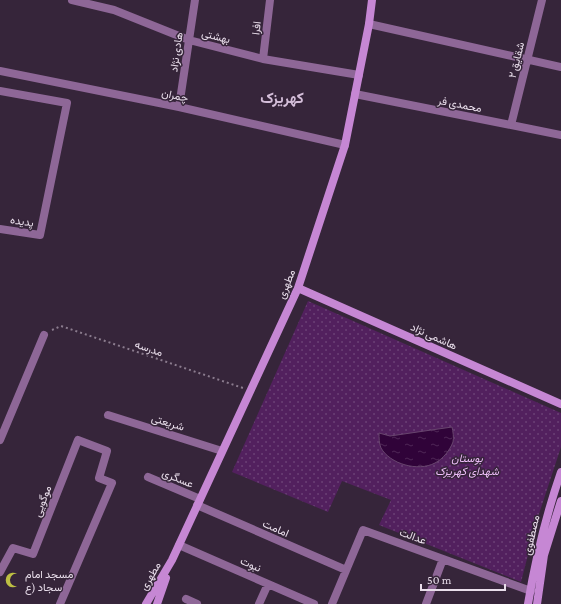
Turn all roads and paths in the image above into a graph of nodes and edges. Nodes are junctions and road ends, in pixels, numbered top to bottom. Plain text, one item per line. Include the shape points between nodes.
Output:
1 (72, 0) edge
2 (195, 0) edge
3 (270, 0) edge
4 (372, 0) edge
5 (542, 0) edge
6 (369, 24) junction
7 (188, 40) junction
8 (263, 59) junction
9 (528, 60) junction
10 (561, 67) edge
11 (0, 71) edge
12 (359, 75) junction
13 (0, 91) edge
14 (355, 94) junction
15 (179, 107) junction
16 (511, 125) junction
17 (561, 135) edge
18 (345, 145) junction
19 (0, 229) edge
20 (298, 288) junction
21 (44, 334) joint
22 (250, 390) junction
23 (561, 404) edge
24 (108, 415) dead end
25 (0, 440) edge
26 (222, 451) junction
27 (561, 472) edge
28 (148, 477) dead end
29 (561, 501) edge
30 (199, 502) junction
31 (179, 545) junction
32 (443, 559) junction
33 (172, 560) junction
34 (346, 570) junction
35 (0, 572) edge
36 (268, 584) junction
37 (531, 591) junction
38 (186, 599) dead end
39 (60, 604) edge
40 (146, 604) edge
41 (157, 604) edge
42 (197, 604) edge
43 (259, 604) edge
44 (314, 604) edge
45 (332, 604) edge
46 (426, 604) edge
47 (528, 604) edge
48 (537, 604) edge

1 - 7 street, بهشتی via 114,10
2 - 7 street, هادی نژاد
3 - 8 street, افرا
4 - 6 street, مطهری
5 - 9 street, شقایق ۲
6 - 9 street
6 - 12 street, مطهری
7 - 8 street, بهشتی
7 - 15 street, هادی نژاد
8 - 12 street, بهشتی
9 - 10 street
9 - 16 street, شقایق ۲
11 - 15 street, چمران
12 - 14 street, مطهری
13 - 19 street, پدیده via 67,103 40,235
14 - 16 street, محمدی فر
14 - 18 street, مطهری
15 - 18 street, چمران
16 - 17 street, محمدی فر
18 - 20 street, مطهری
20 - 22 street, مطهری
20 - 23 street, هاشمی نژاد
21 - 22 path, مدرسه via 61,326
21 - 25 street
22 - 26 street, مطهری
24 - 26 street, شریعتی
26 - 30 street, مطهری
27 - 37 street, مصطفوی via 547,513
28 - 30 street, عسگری
29 - 48 street, مصطفوی via 544,555
30 - 31 street, مطهری
30 - 34 street, امامت
31 - 33 street, مطهری
31 - 36 street, نبوت
32 - 34 street, عدالت via 363,530
32 - 37 street, عدالت
32 - 46 street
33 - 40 street, مطهری
33 - 41 street, مطهری
34 - 45 street, عدالت
35 - 39 street, موگویی via 13,548 34,554 78,440 108,452 99,478 112,483
36 - 43 street
36 - 44 street, نبوت
37 - 47 street, مصطفوی
38 - 42 street

